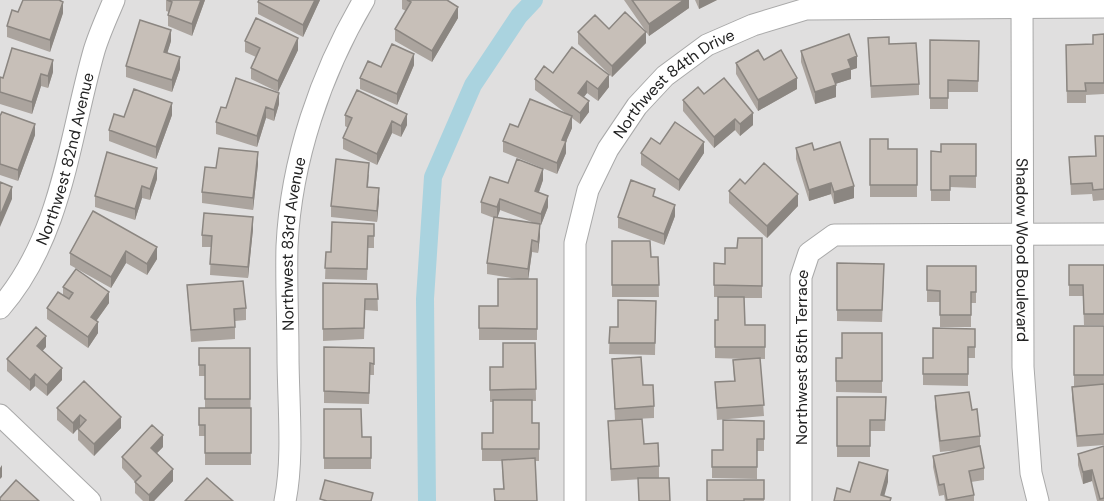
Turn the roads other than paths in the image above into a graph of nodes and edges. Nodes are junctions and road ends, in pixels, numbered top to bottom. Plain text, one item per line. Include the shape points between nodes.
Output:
1 (114, 0) edge
2 (364, 0) edge
3 (1022, 3) edge
4 (1104, 7) edge
5 (1023, 233) junction
6 (1104, 234) edge
7 (0, 308) edge
8 (0, 415) edge
9 (90, 501) edge
10 (285, 501) edge
11 (575, 501) edge
12 (801, 501) edge
13 (1038, 501) edge

1 - 7 street, Northwest 82nd Avenue via 94,49 52,219 33,262
2 - 10 street, Northwest 83rd Avenue via 317,98 297,168 287,244 289,441
3 - 4 street, Northwest 84th Drive
3 - 5 street, Shadow Wood Boulevard
3 - 11 street, Northwest 84th Drive via 806,9 753,25 707,45 665,76 638,106 608,149 588,190 575,243
5 - 6 street, Northwest 85th Terrace
5 - 12 street, Northwest 85th Terrace via 834,236 809,253 801,277
5 - 13 street, Shadow Wood Boulevard via 1023,367 1031,473
8 - 9 street

